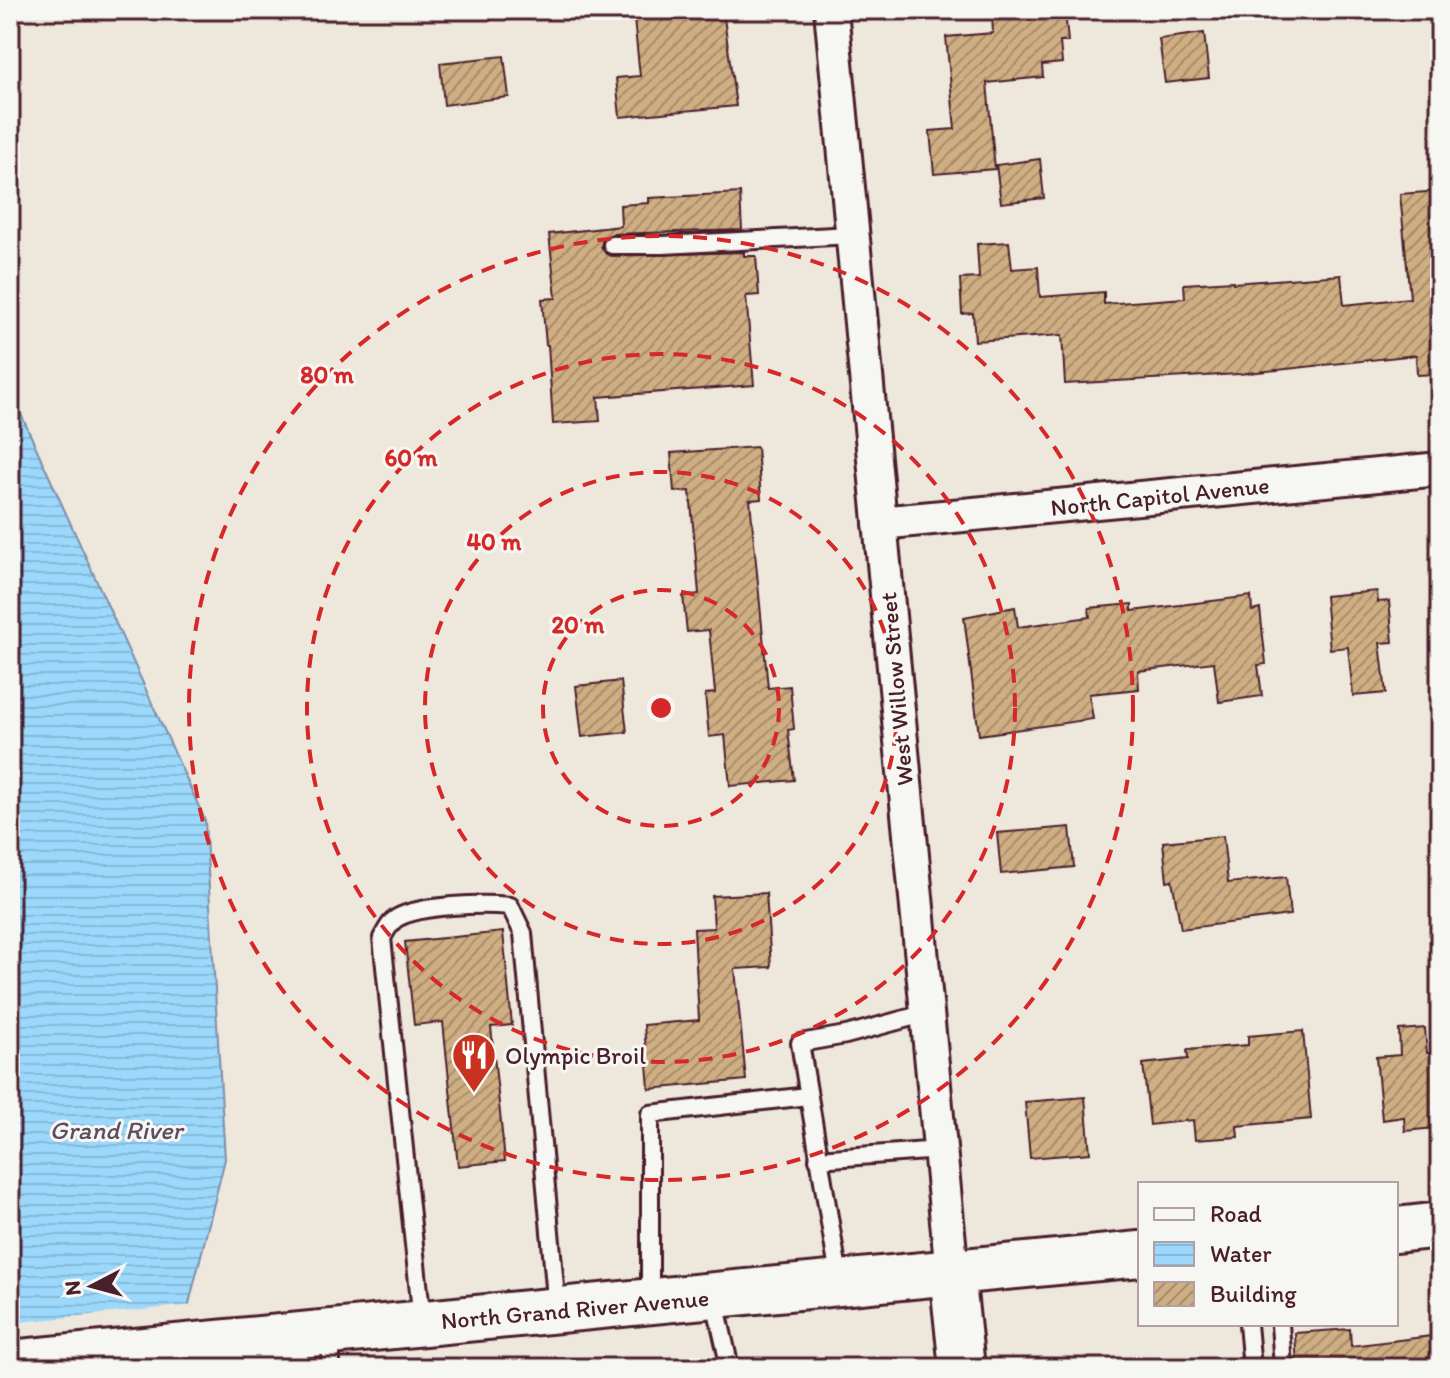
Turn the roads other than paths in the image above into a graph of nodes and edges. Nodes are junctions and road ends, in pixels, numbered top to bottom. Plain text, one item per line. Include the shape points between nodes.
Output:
1 (831, 10) edge
2 (852, 235) junction
3 (612, 245) dead end
4 (1440, 469) edge
5 (880, 523) junction
6 (927, 1013) junction
7 (808, 1096) junction
8 (940, 1150) junction
9 (818, 1159) junction
10 (1440, 1225) edge
11 (1398, 1230) edge
12 (1138, 1254) edge
13 (952, 1273) junction
14 (840, 1283) junction
15 (713, 1295) junction
16 (650, 1302) junction
17 (558, 1310) junction
18 (422, 1323) junction
19 (1248, 1326) edge
20 (1280, 1326) edge
21 (331, 1350) edge
22 (10, 1363) edge
23 (730, 1368) edge
24 (962, 1368) edge
25 (1252, 1368) edge
26 (1283, 1368) edge

1 - 2 street, West Willow Street
2 - 3 lane
2 - 5 street, West Willow Street
4 - 5 street, North Capitol Avenue
5 - 6 street, West Willow Street
6 - 7 lane via 800,1043
6 - 8 street, West Willow Street
7 - 9 lane
7 - 16 lane via 650,1114
8 - 9 lane
8 - 13 street, West Willow Street
9 - 14 lane
10 - 11 street
12 - 13 street, North Grand River Avenue
13 - 14 street, North Grand River Avenue
13 - 24 street, West Willow Street
14 - 15 street, North Grand River Avenue
15 - 16 street, North Grand River Avenue
15 - 23 lane
16 - 17 street, North Grand River Avenue
17 - 18 street, North Grand River Avenue
17 - 18 lane via 523,933 510,906 488,903 412,911 393,920 382,938
18 - 21 street, North Grand River Avenue
19 - 25 lane
20 - 26 lane
21 - 22 street, North Grand River Avenue via 257,1338

